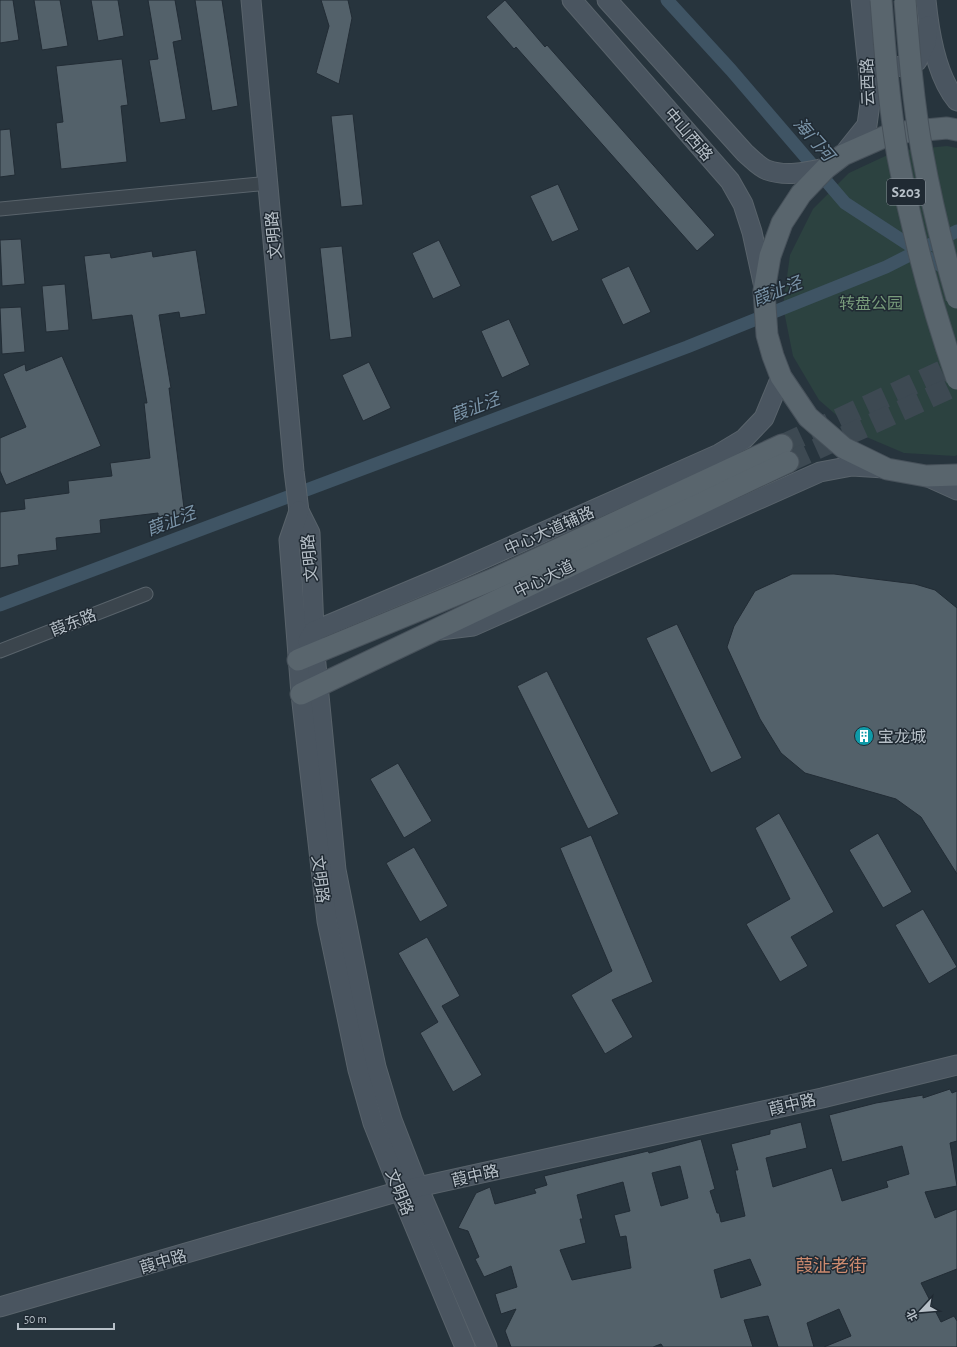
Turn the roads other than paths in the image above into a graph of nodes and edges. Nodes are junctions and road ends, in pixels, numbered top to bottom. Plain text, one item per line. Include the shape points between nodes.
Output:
1 (251, 0) edge
2 (572, 0) edge
3 (607, 0) edge
4 (861, 0) edge
5 (881, 0) edge
6 (904, 0) edge
7 (926, 0) edge
8 (928, 26) junction
9 (864, 34) junction
10 (957, 101) edge
11 (957, 130) edge
12 (836, 160) junction
13 (269, 183) junction
14 (0, 209) edge
15 (764, 291) junction
16 (957, 298) edge
17 (781, 377) junction
18 (957, 380) edge
19 (887, 469) junction
20 (957, 475) edge
21 (926, 476) junction
22 (957, 490) edge
23 (299, 511) junction
24 (146, 594) dead end
25 (314, 631) junction
26 (432, 631) junction
27 (0, 651) edge
28 (307, 657) junction
29 (310, 691) junction
30 (957, 1065) edge
31 (418, 1187) junction
32 (400, 1191) junction
33 (0, 1307) edge
34 (465, 1347) edge
35 (487, 1347) edge

1 - 13 main road, 文明路
2 - 15 main road, 中山西路 via 730,181 743,204 752,232
3 - 12 main road, 中山西路 via 745,153 766,169 782,173 804,172
4 - 9 main road, 云西路
5 - 18 main road, S203, bridge via 886,70 898,157 924,271
6 - 16 main road, S203, bridge via 922,151 944,253
7 - 8 main road
8 - 9 main road via 926,43 918,61 901,68 882,63 870,49
8 - 10 main road via 939,67
9 - 12 main road, 云西路 via 871,96 867,125
11 - 12 main road via 947,128 893,133
12 - 15 main road via 804,191 782,223 770,256
13 - 14 street
13 - 23 main road, 文明路
15 - 17 main road via 764,313
17 - 19 main road via 808,417 832,438 844,448
17 - 25 main road, 中心大道辅路 via 764,418 744,439 719,454
19 - 21 main road
19 - 26 main road via 852,466 820,472 473,626
20 - 21 main road
21 - 22 main road
23 - 25 main road, 文明路 via 310,533
23 - 28 main road, 文明路 via 289,540
24 - 27 street, 葭东路
25 - 28 main road, 文明路
26 - 28 main road, 中心大道 via 785,453
26 - 29 main road, 中心大道
28 - 29 main road, 文明路
29 - 31 main road, 文明路 via 336,870 376,1067 392,1120
29 - 32 main road, 文明路 via 327,921 358,1070 373,1123
30 - 31 main road, 葭中路 via 822,1098
31 - 32 main road, 葭中路
31 - 35 main road, 文明路
32 - 33 main road, 葭中路
32 - 34 main road, 文明路

